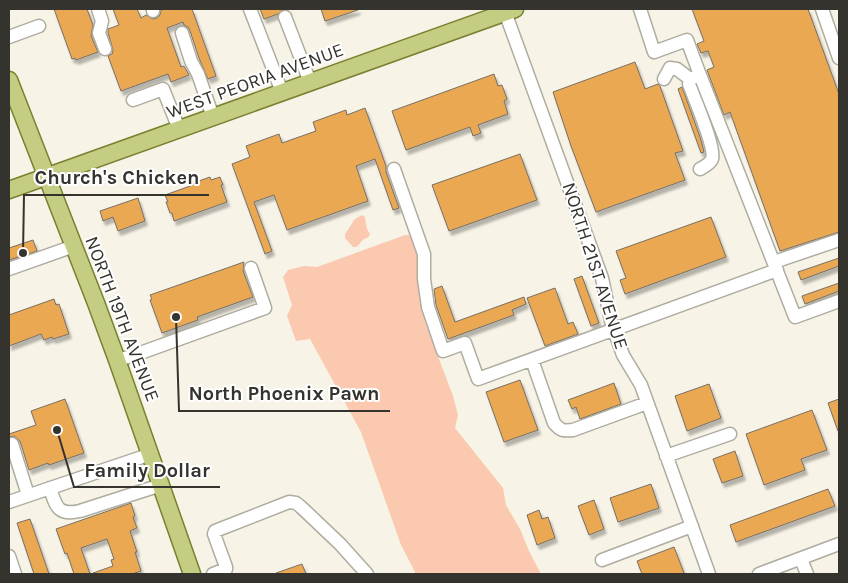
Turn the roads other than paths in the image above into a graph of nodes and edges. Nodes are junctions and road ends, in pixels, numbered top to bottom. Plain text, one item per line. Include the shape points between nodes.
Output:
1 (98, 9) edge
2 (250, 9) edge
3 (640, 9) edge
4 (822, 9) edge
5 (510, 10) edge
6 (285, 17) dead end
7 (38, 26) dead end
8 (182, 33) dead end
9 (9, 37) edge
10 (105, 50) dead end
11 (839, 58) edge
12 (695, 77) junction
13 (664, 79) dead end
14 (9, 80) edge
15 (310, 82) junction
16 (282, 92) junction
17 (133, 100) dead end
18 (213, 117) junction
19 (179, 129) junction
20 (394, 169) dead end
21 (700, 169) dead end
22 (46, 177) junction
23 (9, 190) edge
24 (839, 240) edge
25 (74, 246) junction
26 (776, 266) junction
27 (9, 268) edge
28 (251, 268) dead end
29 (839, 301) edge
30 (614, 330) junction
31 (118, 360) junction
32 (532, 360) junction
33 (647, 403) junction
34 (730, 434) dead end
35 (12, 444) dead end
36 (151, 454) junction
37 (666, 456) junction
38 (161, 485) junction
39 (50, 488) junction
40 (28, 495) junction
41 (9, 502) edge
42 (692, 526) junction
43 (839, 544) edge
44 (9, 556) edge
45 (801, 559) junction
46 (602, 560) dead end
47 (15, 574) edge
48 (192, 574) edge
49 (213, 574) edge
50 (367, 574) edge
51 (710, 574) edge
52 (759, 574) edge
53 (807, 574) edge

1 - 10 street via 102,21 99,33
2 - 16 street
3 - 12 street via 654,52 687,40
4 - 11 street
5 - 15 main road, WEST PEORIA AVENUE
5 - 30 street, NORTH 21ST AVENUE via 602,278
6 - 15 street
7 - 9 street
8 - 18 street
12 - 13 street via 670,68
12 - 21 street via 689,84 713,157
12 - 26 street
14 - 22 main road, NORTH 19TH AVENUE
15 - 16 main road, WEST PEORIA AVENUE
16 - 18 main road, WEST PEORIA AVENUE
17 - 19 street via 163,89
18 - 19 main road, WEST PEORIA AVENUE
19 - 22 main road, WEST PEORIA AVENUE
20 - 32 street via 424,254 428,307 443,351 465,343 478,379
22 - 23 main road, WEST PEORIA AVENUE
22 - 25 main road, NORTH 19TH AVENUE
24 - 26 street
25 - 27 street
25 - 31 main road, NORTH 19TH AVENUE
26 - 29 street via 795,317
26 - 30 street
28 - 31 street via 266,308
30 - 32 street
30 - 33 street, NORTH 21ST AVENUE
31 - 36 main road, NORTH 19TH AVENUE
32 - 33 street via 554,423 563,431
33 - 37 street, NORTH 21ST AVENUE
34 - 37 street
35 - 40 street
36 - 38 main road, NORTH 19TH AVENUE
36 - 39 street
37 - 42 street, NORTH 21ST AVENUE
38 - 39 street via 70,514 59,508
38 - 48 main road, NORTH 19TH AVENUE
39 - 40 street
40 - 41 street
42 - 46 street
42 - 51 street, NORTH 21ST AVENUE
43 - 45 street
44 - 47 street
45 - 52 street
45 - 53 street
49 - 50 street via 226,569 215,531 290,502 302,507

